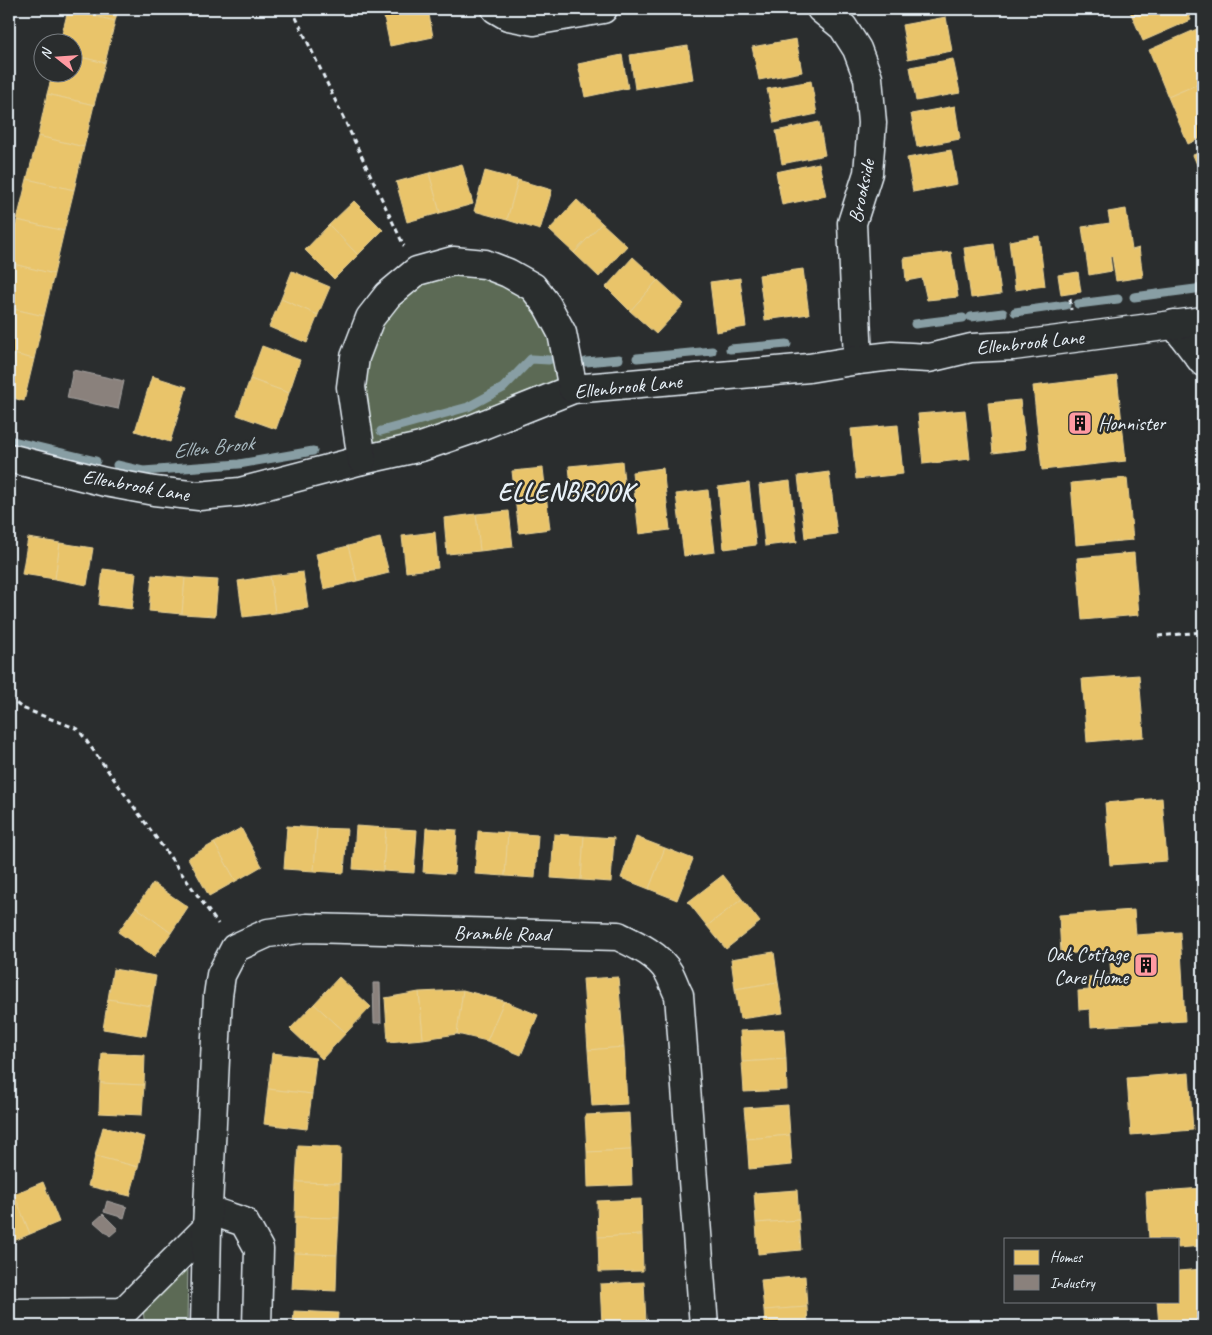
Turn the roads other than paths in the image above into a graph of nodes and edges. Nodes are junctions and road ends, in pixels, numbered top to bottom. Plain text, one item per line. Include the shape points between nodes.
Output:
1 (496, 9) edge
2 (603, 9) edge
3 (821, 9) edge
4 (1203, 321) edge
5 (1174, 324) junction
6 (858, 360) junction
7 (1203, 362) edge
8 (573, 390) junction
9 (9, 458) edge
10 (362, 460) junction
11 (208, 1219) junction
12 (9, 1313) edge
13 (128, 1319) edge
14 (205, 1326) edge
15 (257, 1326) edge
16 (704, 1326) edge

1 - 2 street via 508,16 534,22
3 - 6 street, Brookside via 843,27 857,49 868,78 872,123 868,173 852,223
4 - 5 street, Ellenbrook Lane
5 - 6 street, Ellenbrook Lane via 1013,346 971,348 929,358 892,356
5 - 7 street
6 - 8 street, Ellenbrook Lane via 808,368
8 - 10 street, Ellenbrook Lane via 421,447
8 - 10 street via 562,333 547,305 532,287 508,272 485,264 453,261 416,271 388,294 370,318 355,357 351,387
9 - 10 street, Ellenbrook Lane via 105,482 199,496 240,492
11 - 13 street
11 - 14 street
11 - 15 street via 244,1222 259,1249
11 - 16 street, Bramble Road via 218,996 221,975 235,948 268,933 307,928 618,936 642,947 668,972 679,995
12 - 13 street

